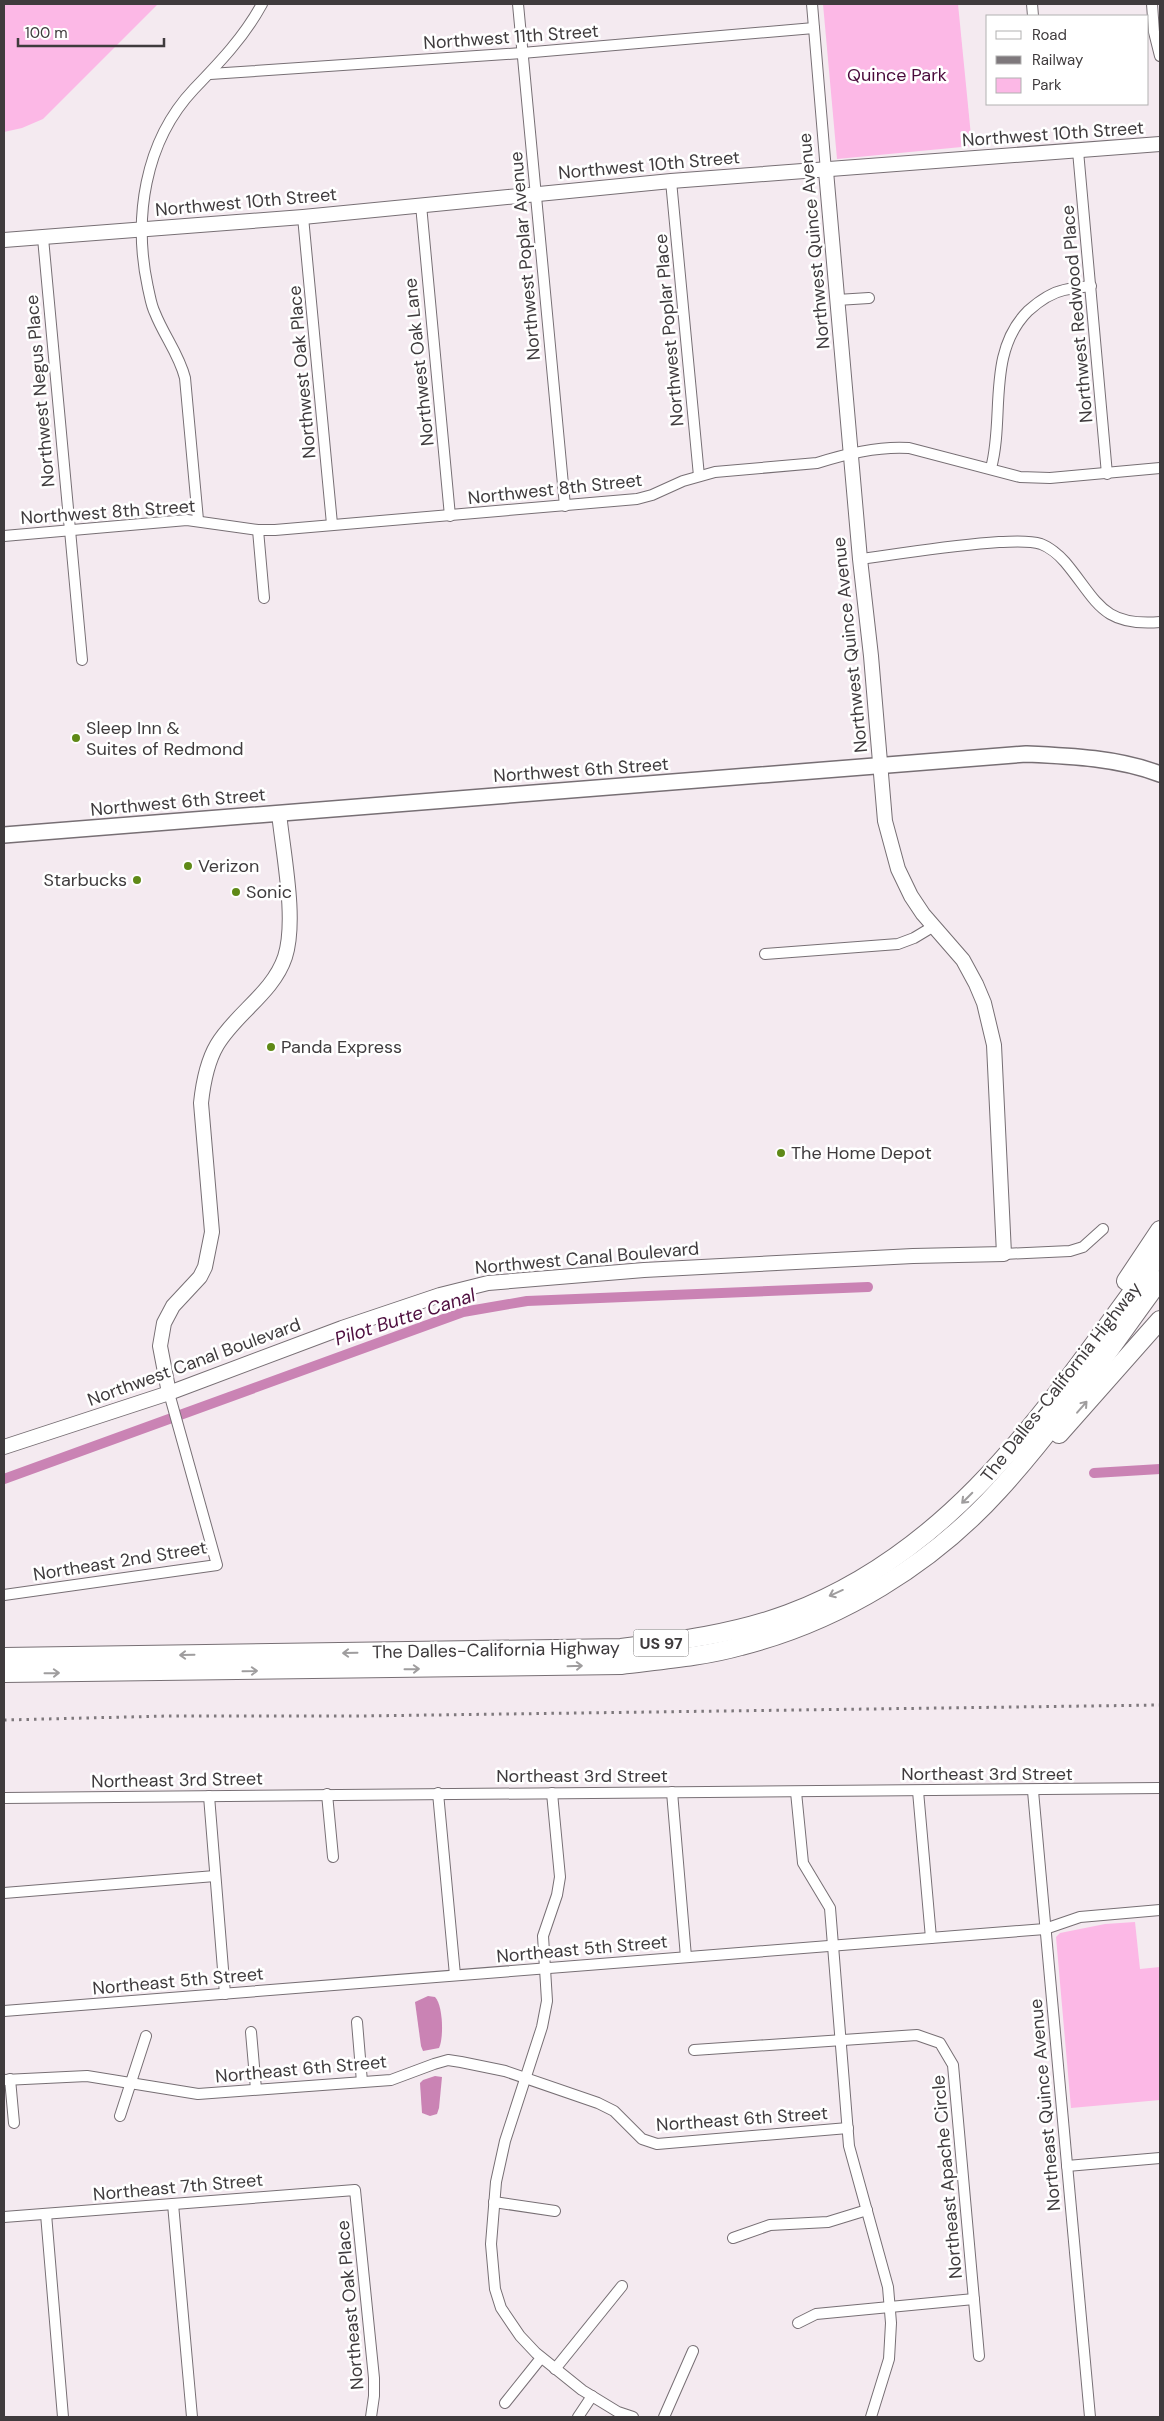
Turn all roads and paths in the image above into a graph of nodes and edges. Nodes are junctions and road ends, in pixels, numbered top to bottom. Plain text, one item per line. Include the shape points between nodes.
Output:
1 (262, 4) edge
2 (518, 4) edge
3 (812, 4) edge
4 (1152, 4) edge
5 (814, 28) junction
6 (522, 53) junction
7 (1160, 56) edge
8 (210, 74) junction
9 (1160, 144) edge
10 (1078, 151) junction
11 (826, 170) junction
12 (671, 181) junction
13 (536, 194) junction
14 (420, 206) junction
15 (303, 217) junction
16 (142, 230) junction
17 (43, 238) junction
18 (4, 240) edge
19 (1091, 286) junction
20 (869, 298) dead end
21 (837, 300) junction
22 (850, 455) junction
23 (991, 468) junction
24 (1160, 468) edge
25 (1107, 474) junction
26 (699, 476) junction
27 (565, 506) junction
28 (450, 516) junction
29 (198, 520) junction
30 (332, 524) junction
31 (69, 530) junction
32 (258, 530) junction
33 (4, 536) edge
34 (860, 559) junction
35 (264, 598) dead end
36 (1160, 622) edge
37 (82, 660) dead end
38 (881, 765) junction
39 (1160, 774) edge
40 (279, 813) junction
41 (4, 834) edge
42 (934, 926) junction
43 (765, 954) dead end
44 (1103, 1230) dead end
45 (1160, 1230) edge
46 (1004, 1254) junction
47 (1160, 1254) edge
48 (1160, 1280) edge
49 (1160, 1320) edge
50 (1057, 1392) junction
51 (170, 1397) junction
52 (4, 1447) edge
53 (999, 1490) junction
54 (4, 1596) edge
55 (4, 1656) edge
56 (4, 1673) edge
57 (1160, 1788) edge
58 (918, 1791) junction
59 (1033, 1791) junction
60 (672, 1792) junction
61 (796, 1792) junction
62 (438, 1793) junction
63 (552, 1793) junction
64 (327, 1794) junction
65 (209, 1796) junction
66 (4, 1798) edge
67 (333, 1857) dead end
68 (215, 1876) junction
69 (4, 1893) edge
70 (1160, 1910) edge
71 (1045, 1928) junction
72 (931, 1938) junction
73 (833, 1945) junction
74 (686, 1957) junction
75 (544, 1968) junction
76 (455, 1975) junction
77 (225, 1994) junction
78 (4, 2011) edge
79 (358, 2022) dead end
80 (251, 2032) dead end
81 (146, 2036) dead end
82 (841, 2039) junction
83 (694, 2050) dead end
84 (525, 2078) junction
85 (7, 2080) edge
86 (362, 2082) junction
87 (130, 2084) junction
88 (256, 2090) junction
89 (120, 2116) dead end
90 (14, 2123) dead end
91 (848, 2128) junction
92 (1160, 2158) edge
93 (1067, 2166) junction
94 (355, 2190) joint
95 (494, 2202) junction
96 (173, 2204) junction
97 (867, 2210) junction
98 (555, 2211) dead end
99 (46, 2214) junction
100 (4, 2217) edge
101 (733, 2238) dead end
102 (622, 2286) dead end
103 (974, 2299) junction
104 (890, 2307) junction
105 (798, 2323) dead end
106 (693, 2352) dead end
107 (979, 2356) dead end
108 (541, 2358) junction
109 (555, 2369) junction
110 (592, 2396) junction
111 (505, 2403) dead end
112 (63, 2417) edge
113 (192, 2417) edge
114 (371, 2417) edge
115 (578, 2417) edge
116 (633, 2417) edge
117 (664, 2417) edge
118 (871, 2417) edge
119 (1090, 2417) edge

1 - 8 street via 249,28
2 - 6 street, Northwest Poplar Avenue
3 - 5 street, Northwest Quince Avenue
4 - 7 street
5 - 6 street, Northwest 11th Street
5 - 11 street, Northwest Quince Avenue
6 - 8 street, Northwest 11th Street
6 - 13 street, Northwest Poplar Avenue
8 - 16 street via 171,119 152,160 144,190
9 - 10 street, Northwest 10th Street
10 - 11 street, Northwest 10th Street
10 - 19 street, Northwest Redwood Place
11 - 12 street, Northwest 10th Street
11 - 21 street, Northwest Quince Avenue
12 - 13 street, Northwest 10th Street
12 - 26 street, Northwest Poplar Place
13 - 14 street, Northwest 10th Street
13 - 27 street, Northwest Poplar Avenue
14 - 15 street, Northwest 10th Street
14 - 28 street, Northwest Oak Lane
15 - 16 street, Northwest 10th Street
15 - 30 street, Northwest Oak Place
16 - 17 street, Northwest 10th Street
16 - 29 street via 154,313 182,364 185,378
17 - 18 street, Northwest 10th Street
17 - 31 street, Northwest Negus Place
19 - 23 street via 1062,290 1040,300 1020,320 1006,344
19 - 25 street, Northwest Redwood Place
20 - 21 street
21 - 22 street, Northwest Quince Avenue
22 - 23 street, Northwest 8th Street via 895,447 909,448
22 - 26 street, Northwest 8th Street via 817,463
22 - 34 street, Northwest Quince Avenue
23 - 25 street, Northwest 8th Street via 1035,478
24 - 25 street, Northwest 8th Street
26 - 27 street, Northwest 8th Street via 637,500
27 - 28 street, Northwest 8th Street
28 - 30 street, Northwest 8th Street
29 - 31 street, Northwest 8th Street
29 - 32 street, Northwest 8th Street
30 - 32 street, Northwest 8th Street
31 - 33 street, Northwest 8th Street
31 - 37 street, Northwest Negus Place
32 - 35 street
34 - 36 street via 973,544 1020,541 1041,544 1059,555 1106,613 1126,620
34 - 38 street, Northwest Quince Avenue
38 - 39 main road, Northwest 6th Street via 1026,754 1076,756
38 - 40 main road, Northwest 6th Street
38 - 42 street, Northwest Quince Avenue via 885,821 891,850 911,896
40 - 41 main road, Northwest 6th Street
40 - 51 street via 290,915 285,957 266,989 217,1045 203,1083 201,1103 212,1232 210,1252 202,1272 173,1306 164,1323 160,1346
42 - 43 street via 898,944
42 - 46 street, Northwest Quince Avenue via 963,960 989,1020 994,1046
44 - 46 street, Northwest Canal Boulevard via 1083,1248
45 - 50 highway
46 - 51 street, Northwest Canal Boulevard via 652,1270 488,1282 342,1328
47 - 50 highway, The Dalles-California Highway / US 97
48 - 53 highway, The Dalles-California Highway / US 97 via 1039,1443
53 -> 49 highway via 1044,1450
50 -> 55 highway, The Dalles-California Highway / US 97 via 988,1477 951,1514 896,1558 846,1589 788,1614 738,1630 684,1641 569,1650
51 - 52 street, Northwest Canal Boulevard
51 - 54 street, Northeast 2nd Street via 217,1565
56 -> 53 highway, The Dalles-California Highway / US 97 via 560,1667 622,1665 687,1657 740,1647 791,1631 855,1602 903,1573 960,1528
57 - 59 street, Northeast 3rd Street
58 - 59 street, Northeast 3rd Street
58 - 61 street, Northeast 3rd Street
58 - 72 street
59 - 71 street, Northeast Quince Avenue
60 - 61 street, Northeast 3rd Street
60 - 63 street, Northeast 3rd Street
60 - 74 street
61 - 73 street via 803,1863 830,1908
62 - 63 street, Northeast 3rd Street
62 - 64 street, Northeast 3rd Street
62 - 76 street
63 - 75 street via 560,1876 543,1936
64 - 65 street, Northeast 3rd Street
64 - 67 street
65 - 66 street, Northeast 3rd Street
65 - 68 street
68 - 69 street
68 - 77 street
70 - 71 street, Northeast 5th Street via 1080,1917
71 - 72 street, Northeast 5th Street
71 - 93 street, Northeast Quince Avenue
72 - 73 street, Northeast 5th Street
73 - 74 street, Northeast 5th Street
73 - 82 street
74 - 75 street, Northeast 5th Street
75 - 76 street, Northeast 5th Street
75 - 84 street via 547,2001
76 - 77 street, Northeast 5th Street
77 - 78 street, Northeast 5th Street
79 - 86 street
80 - 88 street
81 - 87 street
82 - 83 street, Northeast Apache Circle
82 - 91 street
82 - 103 street, Northeast Apache Circle via 917,2035 940,2043 953,2065
84 - 86 street, Northeast 6th Street via 448,2060 390,2080
84 - 91 street, Northeast 6th Street via 614,2111 642,2139 656,2144
84 - 95 street via 505,2141
85 - 87 street, Northeast 6th Street via 87,2076
85 - 90 street
86 - 88 street, Northeast 6th Street
87 - 88 street, Northeast 6th Street via 198,2094
87 - 89 street
91 - 97 street via 849,2146
92 - 93 street
93 - 119 street, Northeast Quince Avenue
94 - 96 street, Northeast 7th Street
94 - 114 street, Northeast Oak Place via 374,2378
95 - 98 street
95 - 108 street via 491,2244 495,2289 510,2322
96 - 99 street, Northeast 7th Street
96 - 113 street
97 - 101 street via 828,2222 770,2225
97 - 104 street via 883,2263
99 - 100 street, Northeast 7th Street
99 - 112 street
102 - 109 street
103 - 104 street, Northeast Apache Circle
103 - 107 street
104 - 105 street, Northeast Apache Circle via 816,2314
104 - 118 street via 889,2359
106 - 117 street
108 - 109 street
108 - 111 street
109 - 110 street
110 - 115 street
110 - 116 street

